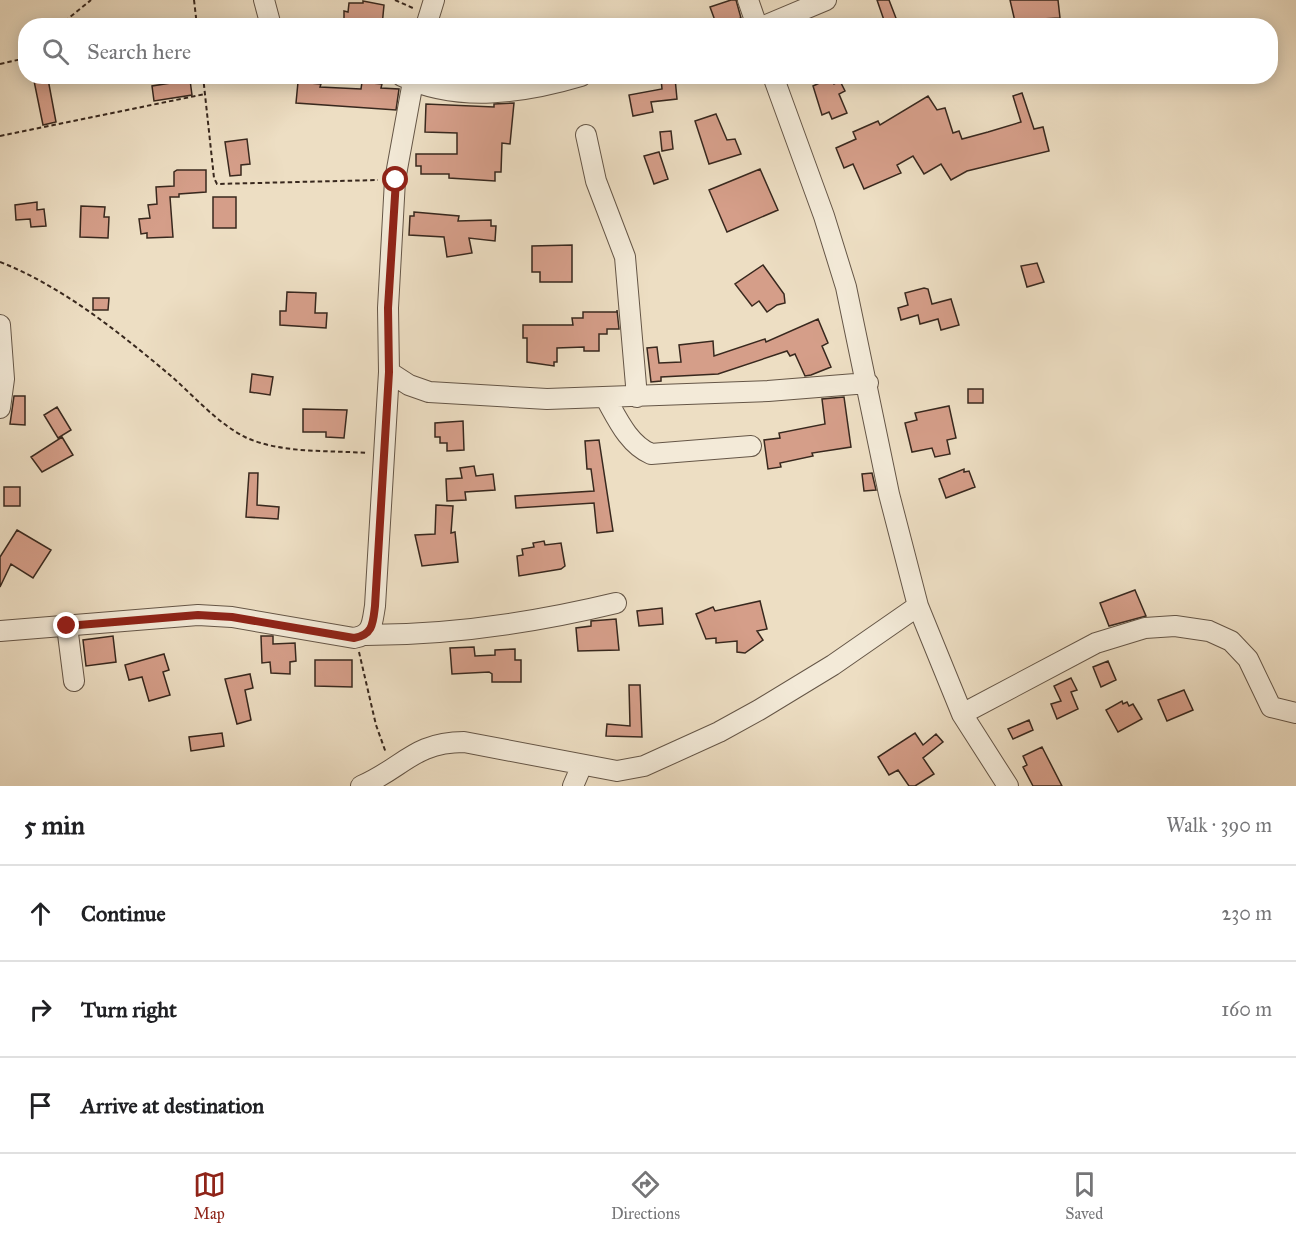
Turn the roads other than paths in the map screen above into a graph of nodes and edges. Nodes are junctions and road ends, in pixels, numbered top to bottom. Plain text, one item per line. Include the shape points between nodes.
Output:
1 (264, 0) edge
2 (748, 0) edge
3 (826, 0) edge
4 (269, 18) edge
5 (754, 18) edge
6 (783, 18) edge
7 (408, 84) edge
8 (432, 84) edge
9 (556, 84) edge
10 (776, 84) edge
11 (586, 135) dead end
12 (0, 326) edge
13 (389, 372) junction
14 (868, 383) junction
15 (637, 397) junction
16 (605, 398) junction
17 (0, 408) edge
18 (751, 446) dead end
19 (616, 603) dead end
20 (918, 606) junction
21 (67, 626) junction
22 (0, 631) edge
23 (360, 637) junction
24 (74, 681) dead end
25 (1296, 713) edge
26 (962, 714) junction
27 (582, 765) junction
28 (361, 786) edge
29 (573, 786) edge
30 (1008, 786) edge

1 - 4 street
2 - 5 street
3 - 6 street
7 - 13 street via 396,180 388,308
8 - 9 street via 463,92 540,89
10 - 14 street via 846,287
11 - 15 street via 596,181 625,257
12 - 17 street via 4,379
13 - 16 street via 419,389 453,396
13 - 23 street via 375,606 370,631
14 - 15 street
14 - 20 street via 889,494
15 - 16 street
16 - 18 street via 632,441 651,453
19 - 23 street via 462,632
20 - 26 street
20 - 27 street via 792,691 667,757 617,771
21 - 22 street
21 - 23 street via 198,615
21 - 24 street
25 - 26 street via 1271,707 1248,659 1231,641 1209,631 1175,626 1145,628 1096,643
26 - 30 street
27 - 28 street via 447,742 411,754
27 - 29 street

